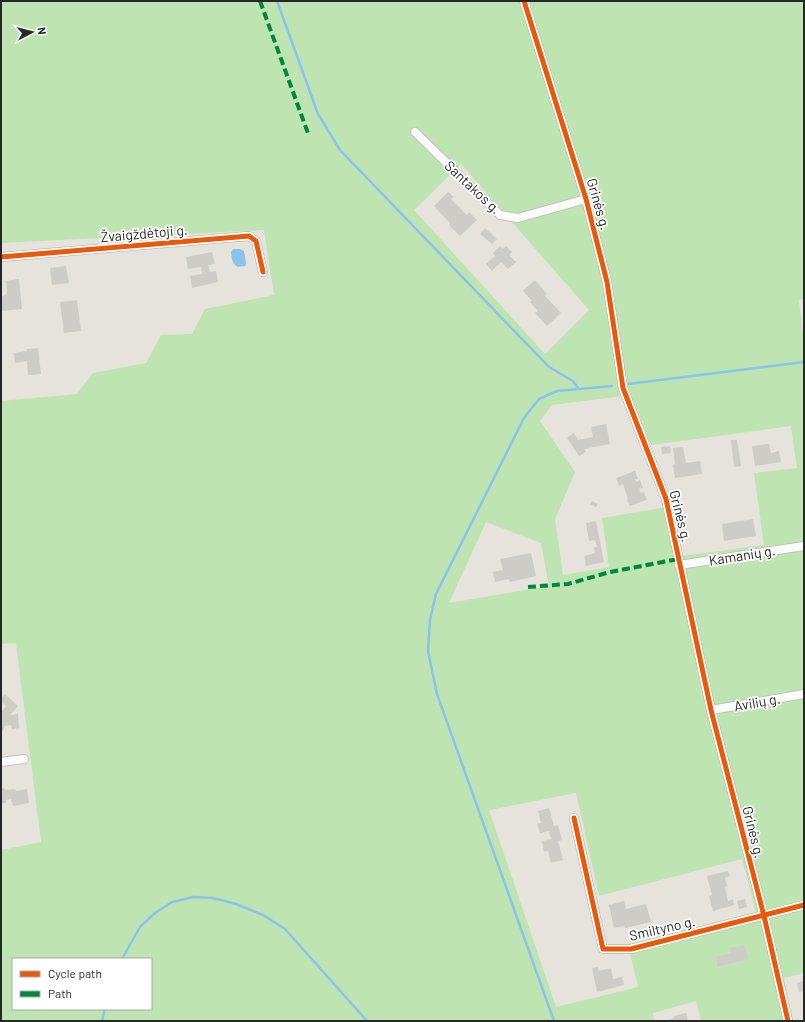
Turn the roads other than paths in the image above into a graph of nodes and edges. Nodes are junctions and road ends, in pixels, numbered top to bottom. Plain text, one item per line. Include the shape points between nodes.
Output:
1 (524, 1) edge
2 (415, 132) dead end
3 (586, 200) junction
4 (1, 257) edge
5 (263, 272) dead end
6 (804, 546) edge
7 (679, 565) junction
8 (804, 694) edge
9 (711, 710) junction
10 (24, 758) dead end
11 (1, 762) edge
12 (574, 818) dead end
13 (804, 905) edge
14 (764, 916) junction
15 (788, 1021) edge

1 - 3 street, Grinės g.
2 - 3 street, Santakos g. via 500,215 518,218
3 - 7 street, Grinės g. via 607,282 623,388 666,500
4 - 5 street, Žvaigždėtoji g. via 249,236 256,241
6 - 7 street, Kamanių g.
7 - 9 street, Grinės g.
8 - 9 street, Avilių g.
9 - 14 street, Grinės g.
10 - 11 street
12 - 14 street, Smiltyno g. via 603,949 631,949
13 - 14 street
14 - 15 street, Grinės g.

